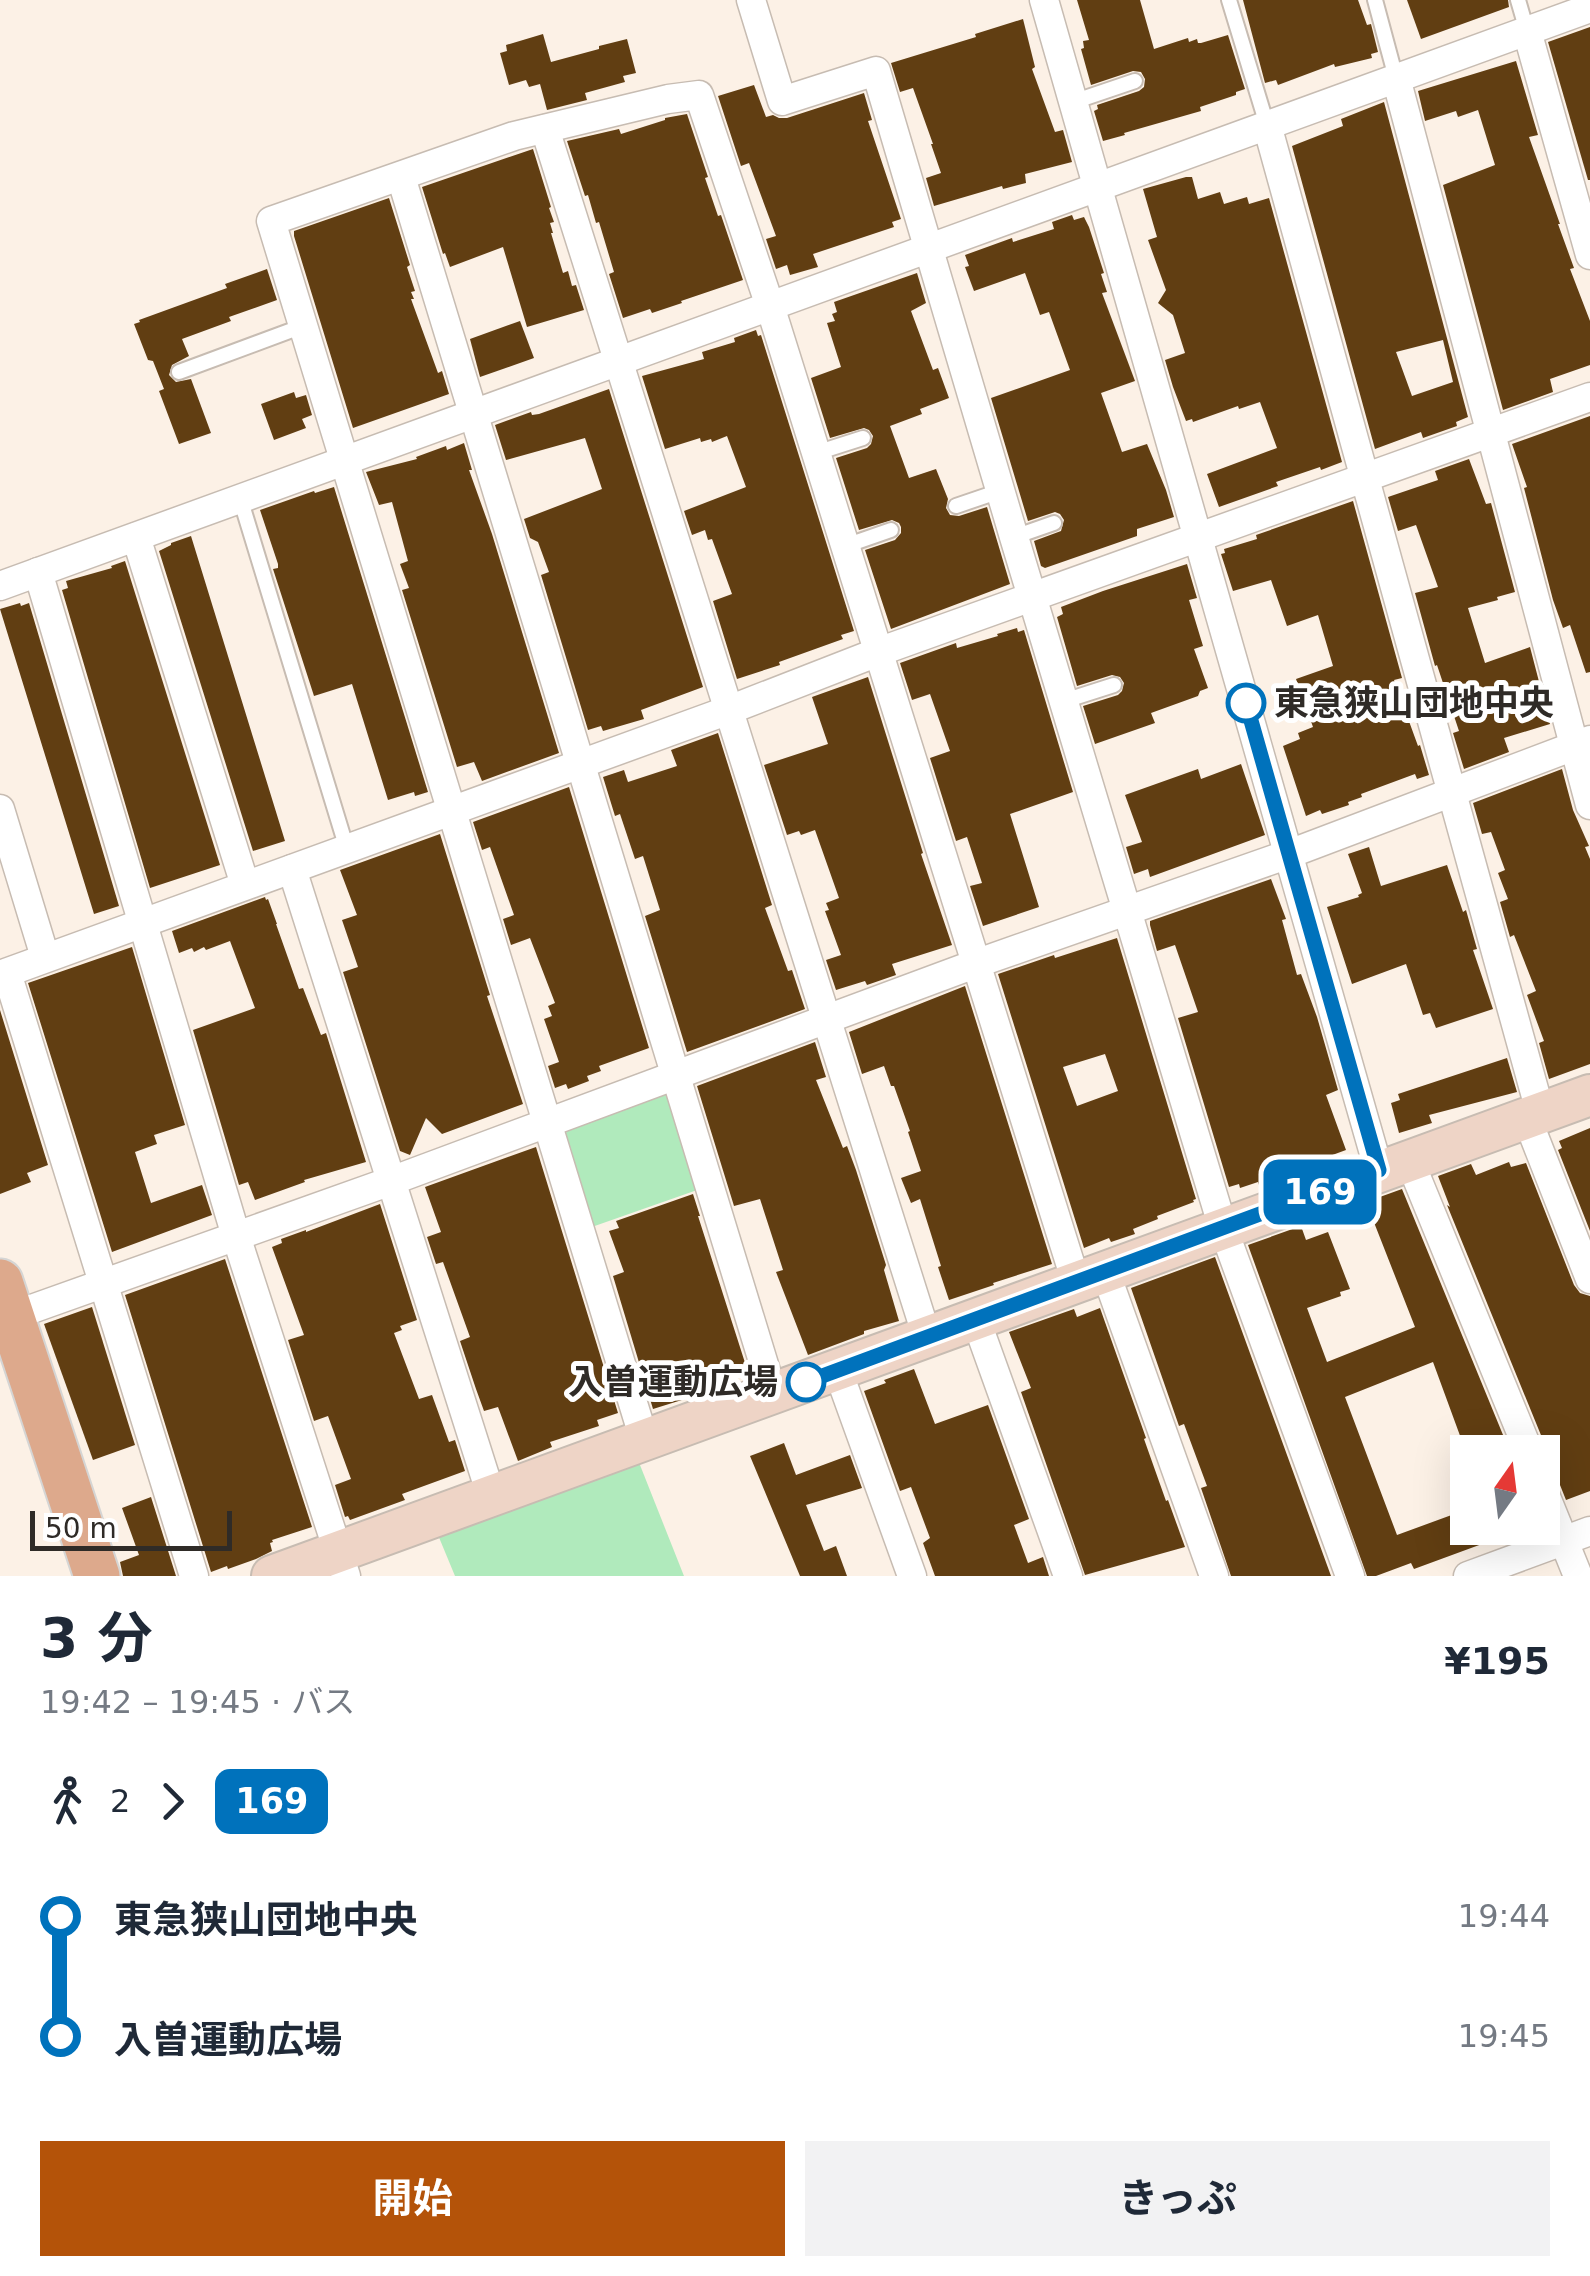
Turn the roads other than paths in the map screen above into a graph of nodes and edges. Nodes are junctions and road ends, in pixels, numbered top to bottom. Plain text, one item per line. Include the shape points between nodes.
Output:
1 (751, 0) edge
2 (1044, 0) edge
3 (1229, 0) edge
4 (1375, 0) edge
5 (1518, 0) edge
6 (1590, 8) edge
7 (1527, 30) junction
8 (1396, 78) junction
9 (1136, 81) dead end
10 (1073, 102) junction
11 (1267, 125) junction
12 (545, 128) junction
13 (401, 177) junction
14 (1097, 187) junction
15 (928, 248) junction
16 (1590, 255) edge
17 (770, 306) junction
18 (303, 326) junction
19 (618, 361) junction
20 (179, 372) dead end
21 (1590, 397) edge
22 (473, 414) junction
23 (1492, 432) junction
24 (863, 438) dead end
25 (816, 453) junction
26 (344, 460) junction
27 (1364, 476) junction
28 (1000, 491) junction
29 (240, 498) junction
30 (956, 506) dead end
31 (1054, 523) dead end
32 (891, 530) dead end
33 (136, 536) junction
34 (1014, 537) junction
35 (1199, 538) junction
36 (845, 546) junction
37 (38, 572) junction
38 (0, 586) edge
39 (1032, 597) junction
40 (878, 652) junction
41 (1114, 685) dead end
42 (1064, 701) junction
43 (729, 710) junction
44 (1582, 743) edge
45 (581, 765) junction
46 (1450, 792) junction
47 (1590, 805) edge
48 (0, 809) edge
49 (451, 811) junction
50 (347, 849) junction
51 (1289, 854) junction
52 (292, 869) junction
53 (245, 885) junction
54 (1129, 912) junction
55 (143, 924) junction
56 (45, 957) junction
57 (976, 964) junction
58 (4, 974) edge
59 (826, 1019) junction
60 (674, 1074) junction
61 (1590, 1094) edge
62 (1533, 1114) junction
63 (548, 1123) junction
64 (1394, 1165) junction
65 (391, 1181) junction
66 (1222, 1228) junction
67 (236, 1236) junction
68 (1091, 1277) junction
69 (1590, 1279) edge
70 (102, 1284) junction
71 (6, 1299) edge
72 (976, 1320) junction
73 (928, 1337) junction
74 (838, 1371) junction
75 (773, 1394) junction
76 (1520, 1435) edge
77 (644, 1439) junction
78 (491, 1495) junction
79 (1560, 1512) edge
80 (1577, 1536) edge
81 (342, 1564) edge
82 (1206, 1574) edge
83 (96, 1576) edge
84 (194, 1576) edge
85 (272, 1576) edge
86 (912, 1576) edge
87 (1068, 1576) edge
88 (1350, 1576) edge
89 (1468, 1576) edge
90 (1578, 1576) edge

1 - 15 street via 782,100 876,71
2 - 10 street
3 - 11 lane
4 - 8 lane
5 - 7 lane
6 - 7 street
7 - 8 street
7 - 16 street
8 - 11 street
8 - 23 street
9 - 10 lane
10 - 14 street
11 - 14 street
11 - 27 street
12 - 13 street
12 - 17 street via 699,94
12 - 19 street
13 - 18 street via 272,221
13 - 22 street
14 - 15 street
14 - 35 street
15 - 17 street
15 - 28 street
17 - 19 street
17 - 25 street
18 - 20 lane
18 - 26 street
19 - 22 street
19 - 43 street
21 - 23 street
22 - 26 street
22 - 45 street
23 - 27 street
23 - 44 street
24 - 25 lane
25 - 36 street
26 - 29 street
26 - 49 street
27 - 35 street
27 - 46 street
28 - 30 lane
28 - 34 street
29 - 33 street
29 - 50 lane
31 - 34 lane
32 - 36 lane
33 - 37 street
33 - 53 street
34 - 39 street
35 - 39 street
35 - 51 street
36 - 40 street
37 - 38 street
37 - 55 street
39 - 40 street
39 - 42 street
40 - 43 street
40 - 57 street
41 - 42 lane
42 - 54 street
43 - 45 street
43 - 59 street
44 - 46 street
44 - 47 street
45 - 49 street
45 - 60 street
46 - 51 street
46 - 62 street
48 - 56 street
49 - 50 street
49 - 63 street
50 - 52 street
51 - 54 street
51 - 64 street
52 - 53 street
52 - 65 street
53 - 55 street
54 - 57 street
54 - 66 street
55 - 56 street
55 - 67 street
56 - 58 street
57 - 59 street
57 - 68 street
58 - 70 street
59 - 60 street
59 - 73 street
60 - 63 street
60 - 75 street
61 - 62 street
62 - 64 street
62 - 69 street
63 - 65 street
63 - 77 street
64 - 66 street
64 - 76 street
65 - 67 street
65 - 78 street
66 - 68 street
66 - 88 street
67 - 70 street
67 - 81 street
68 - 72 street
68 - 82 street
70 - 71 street
70 - 84 street
71 - 83 main road
72 - 73 street
72 - 87 street
73 - 74 street
74 - 75 street
74 - 86 street
75 - 77 street
77 - 78 street
78 - 81 street
79 - 80 street
80 - 89 street
80 - 90 street
81 - 85 street

